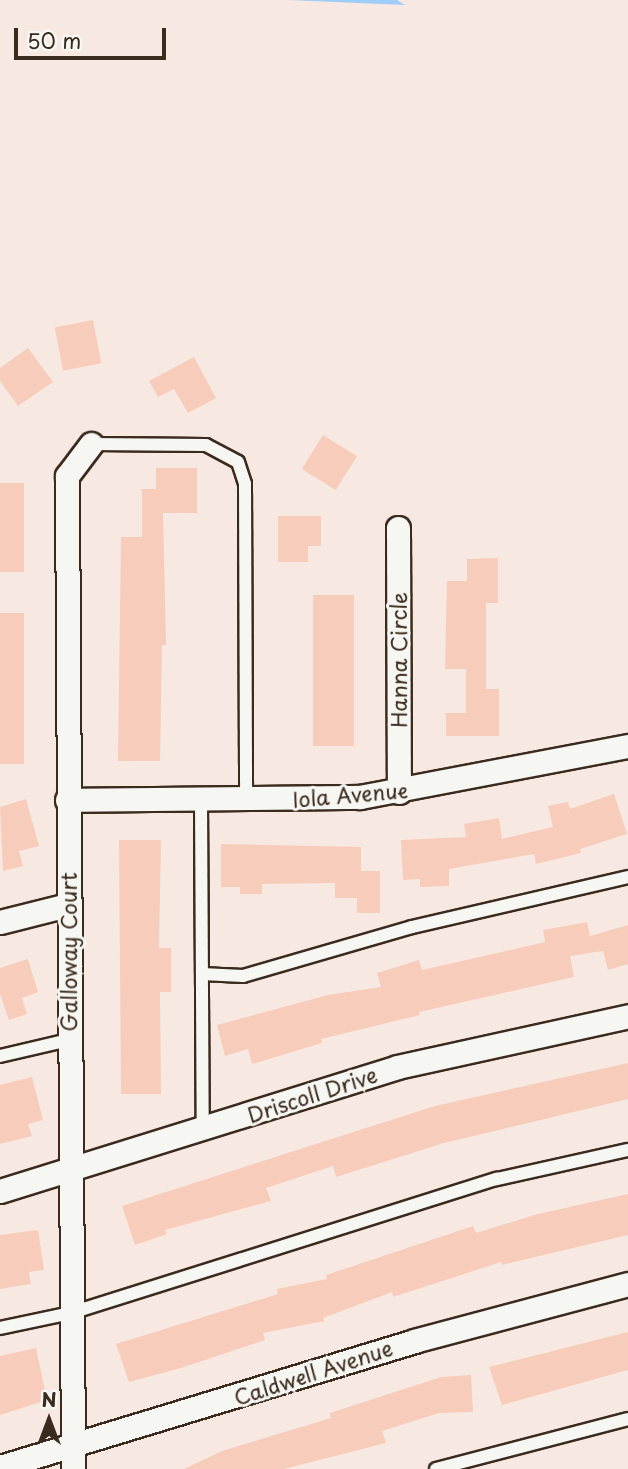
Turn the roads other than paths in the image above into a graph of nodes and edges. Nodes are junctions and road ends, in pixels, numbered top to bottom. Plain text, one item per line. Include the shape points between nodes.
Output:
1 (91, 444) joint
2 (398, 528) dead end
3 (628, 746) edge
4 (399, 792) junction
5 (67, 800) junction
6 (201, 800) junction
7 (246, 800) junction
8 (628, 877) edge
9 (67, 905) junction
10 (0, 922) edge
11 (202, 974) junction
12 (628, 1016) edge
13 (69, 1040) junction
14 (0, 1056) edge
15 (203, 1128) junction
16 (628, 1150) edge
17 (70, 1172) junction
18 (0, 1191) edge
19 (628, 1284) edge
20 (71, 1313) junction
21 (0, 1328) edge
22 (628, 1419) edge
23 (73, 1459) edge
24 (0, 1467) edge
25 (436, 1469) edge

1 - 5 street, Galloway Court via 67,477
1 - 7 lane via 206,445 237,462 245,484
2 - 4 street, Hanna Circle
3 - 4 street, Iola Avenue
4 - 7 street, Iola Avenue
5 - 6 street, Iola Avenue
5 - 9 street, Galloway Court
6 - 7 street, Iola Avenue
6 - 11 lane
8 - 11 lane via 412,927 243,976
9 - 10 street
9 - 13 street, Galloway Court
11 - 15 lane
12 - 15 street, Driscoll Drive via 397,1067
13 - 14 lane
13 - 17 street, Galloway Court
15 - 17 street, Driscoll Drive
16 - 20 lane via 497,1179
17 - 18 street, Driscoll Drive
17 - 20 street, Galloway Court
19 - 23 street, Caldwell Avenue via 414,1341
20 - 21 lane
20 - 23 street, Galloway Court
22 - 25 lane
23 - 24 street, Caldwell Avenue

